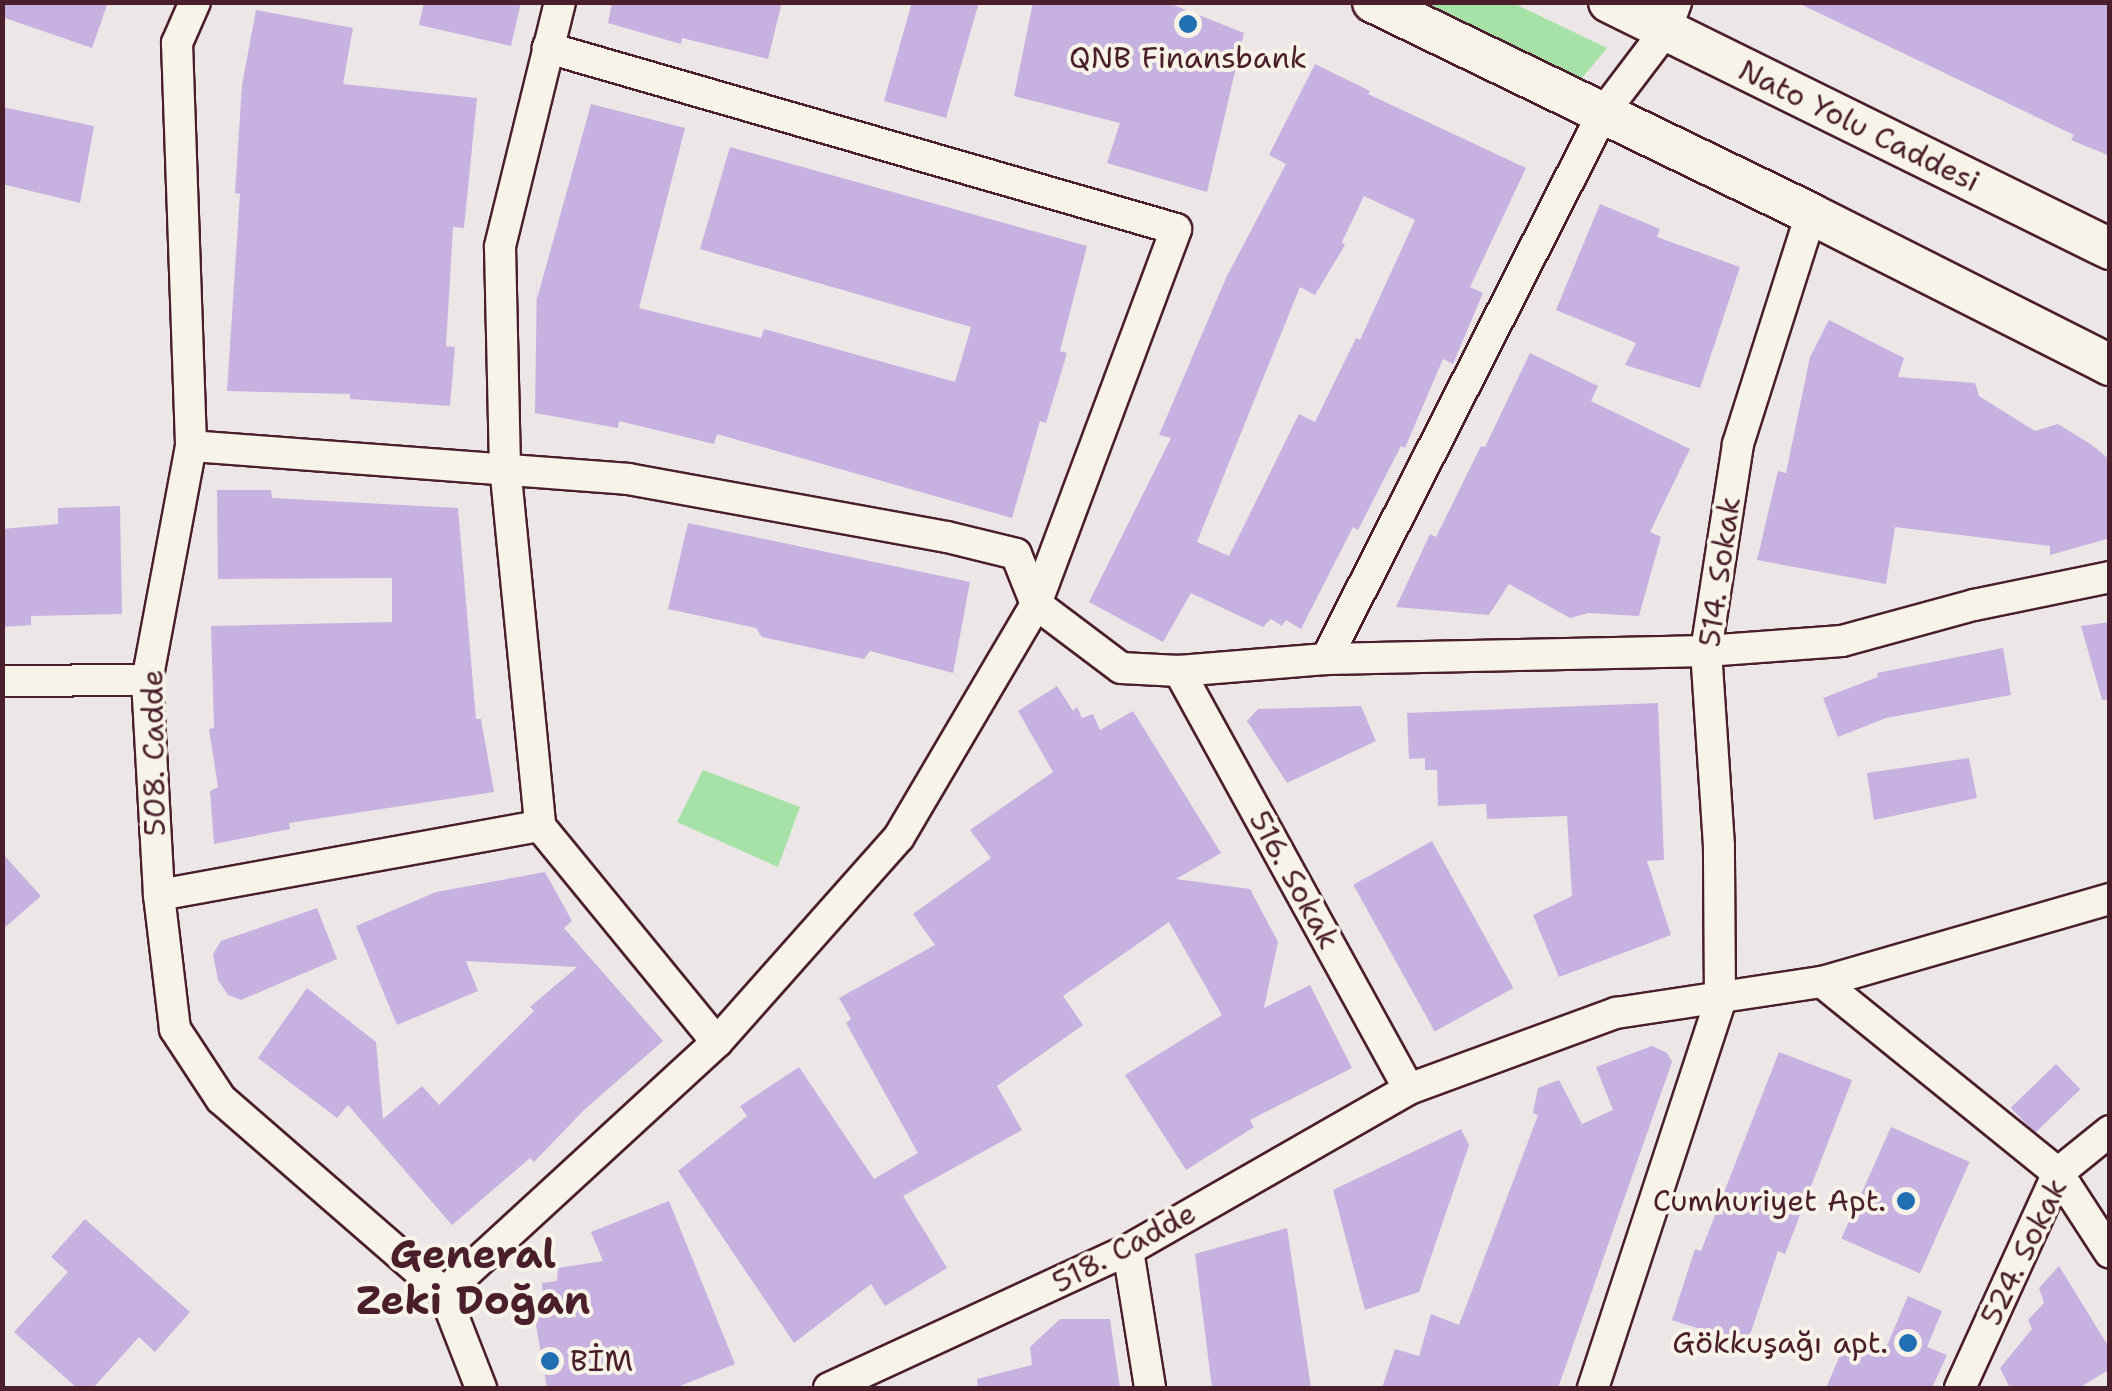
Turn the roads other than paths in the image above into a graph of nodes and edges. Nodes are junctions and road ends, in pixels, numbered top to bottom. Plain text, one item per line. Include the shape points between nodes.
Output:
1 (195, 2) edge
2 (560, 2) edge
3 (1373, 2) edge
4 (1609, 2) edge
5 (1671, 16) edge
6 (548, 48) junction
7 (1604, 113) junction
8 (1811, 214) junction
9 (2110, 249) edge
10 (2110, 366) edge
11 (191, 446) junction
12 (505, 466) junction
13 (2110, 577) edge
14 (1036, 604) junction
15 (1706, 652) junction
16 (1326, 659) junction
17 (1180, 670) junction
18 (148, 680) junction
19 (2, 681) edge
20 (540, 826) junction
21 (159, 895) junction
22 (2110, 899) edge
23 (1822, 982) junction
24 (1720, 1001) junction
25 (717, 1042) junction
26 (1409, 1089) junction
27 (2110, 1132) edge
28 (2058, 1173) junction
29 (1128, 1250) junction
30 (2110, 1253) edge
31 (444, 1292) junction
32 (481, 1388) edge
33 (829, 1388) edge
34 (1150, 1388) edge
35 (1593, 1388) edge
36 (1960, 1388) edge

1 - 11 street, 508. Cadde via 177,43
2 - 6 street
3 - 7 main road
4 - 5 main road, Nato Yolu Caddesi
5 - 7 street
5 - 9 main road, Nato Yolu Caddesi
6 - 12 street via 500,247
6 - 14 street via 1176,228
7 - 8 main road
7 - 16 street
8 - 10 main road
8 - 15 street, 514. Sokak via 1738,444
11 - 12 street
11 - 18 street, 508. Cadde
12 - 14 street via 628,479 1016,554
12 - 20 street
13 - 15 street via 1842,642
14 - 17 street via 1121,668
14 - 25 street via 899,837
15 - 16 street
15 - 24 street, 514. Sokak via 1720,846
16 - 17 street
17 - 26 street, 516. Sokak
18 - 19 street
18 - 21 street, 508. Cadde
20 - 21 street
20 - 25 street
21 - 31 street, 508. Cadde via 175,1029 221,1099
22 - 23 street, 518. Cadde
23 - 24 street, 518. Cadde
23 - 28 street
24 - 26 street, 518. Cadde via 1616,1013
24 - 35 street, 514. Sokak
25 - 31 street
26 - 29 street, 518. Cadde
27 - 28 street, 524. Sokak
28 - 30 street
28 - 36 street, 524. Sokak
29 - 33 street, 518. Cadde
29 - 34 street
31 - 32 street, 508. Cadde

